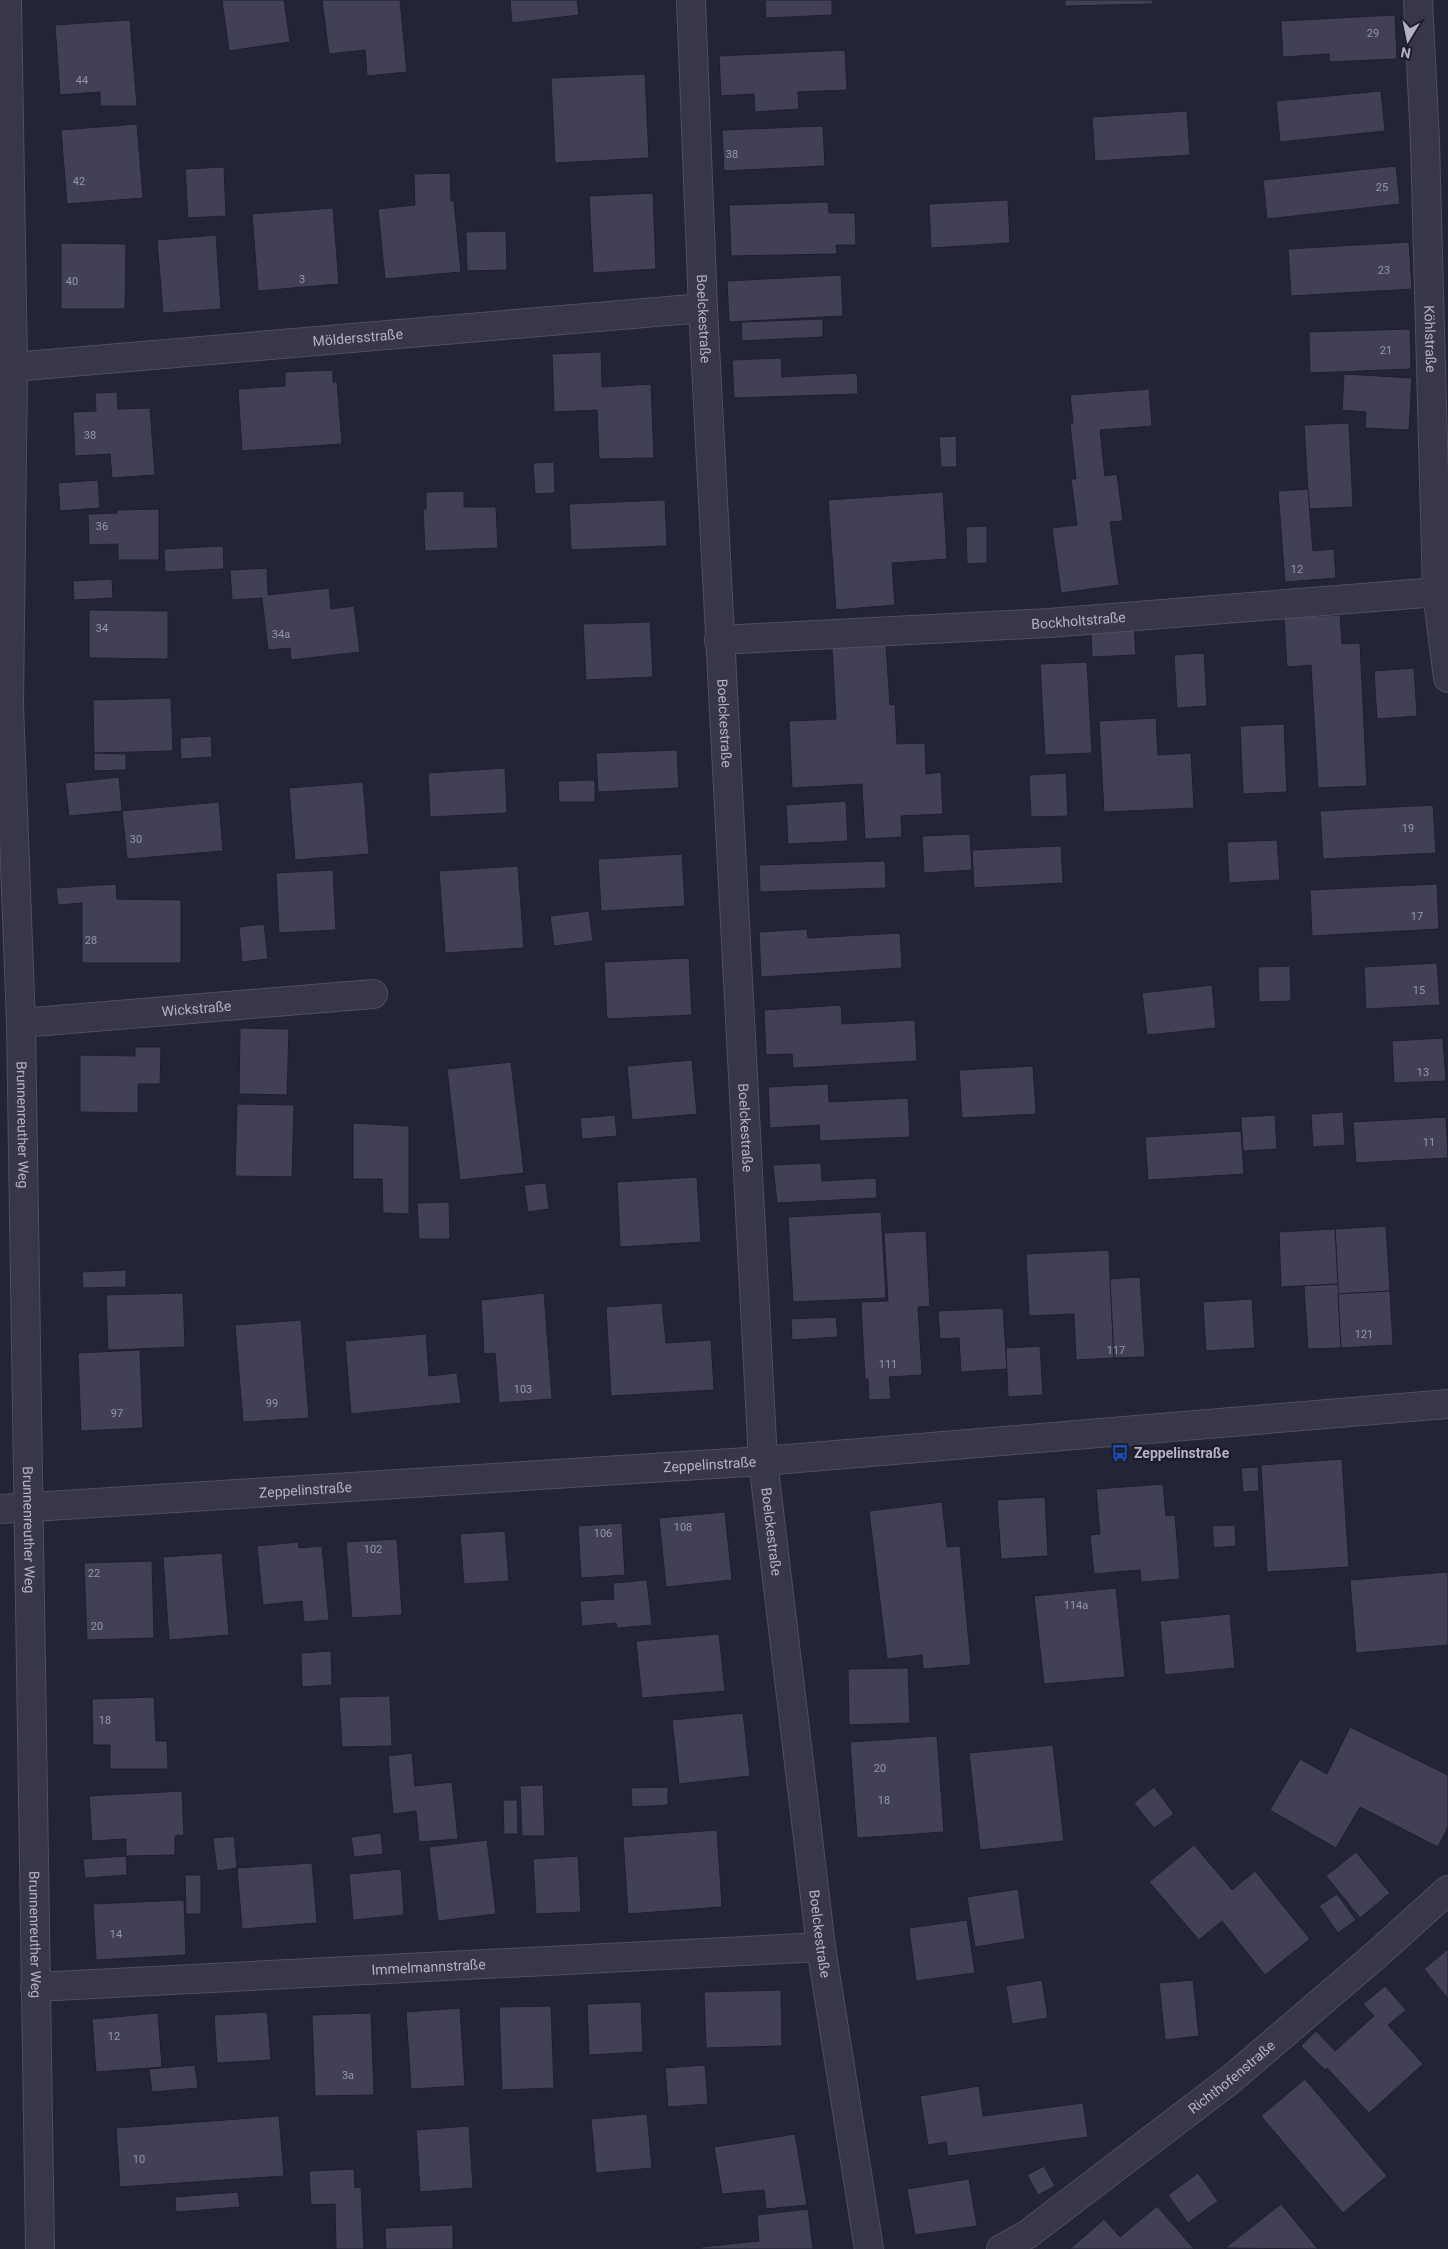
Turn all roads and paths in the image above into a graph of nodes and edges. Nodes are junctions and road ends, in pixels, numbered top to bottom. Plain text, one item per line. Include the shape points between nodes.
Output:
1 (8, 0) edge
2 (691, 0) edge
3 (1418, 0) edge
4 (703, 308) junction
5 (12, 367) junction
6 (1437, 592) junction
7 (719, 640) junction
8 (1448, 678) edge
9 (4, 706) edge
10 (373, 994) dead end
11 (21, 1023) junction
12 (1448, 1404) edge
13 (762, 1461) junction
14 (28, 1507) junction
15 (0, 1509) edge
16 (1448, 1890) edge
17 (821, 1947) junction
18 (35, 1987) junction
19 (40, 2249) edge
20 (869, 2249) edge
21 (1000, 2249) edge

1 - 5 street, Brunnenreuther Weg
2 - 4 street, Boelckestraße
3 - 6 street, Köhlstraße
4 - 5 street, Möldersstraße
4 - 7 street, Boelckestraße
5 - 9 street, Brunnenreuther Weg
6 - 7 street, Bockholtstraße via 1049,623
6 - 8 street, Köhlstraße
7 - 13 street, Boelckestraße
9 - 11 street, Brunnenreuther Weg
10 - 11 street, Wickstraße
11 - 14 street, Brunnenreuther Weg
12 - 13 street, Zeppelinstraße
13 - 14 street, Zeppelinstraße
13 - 17 street, Boelckestraße
14 - 15 street, Zeppelinstraße
14 - 18 street, Brunnenreuther Weg
16 - 21 street, Richthofenstraße via 1223,2085 1028,2234
17 - 18 street, Immelmannstraße
17 - 20 street, Boelckestraße
18 - 19 street, Brunnenreuther Weg

